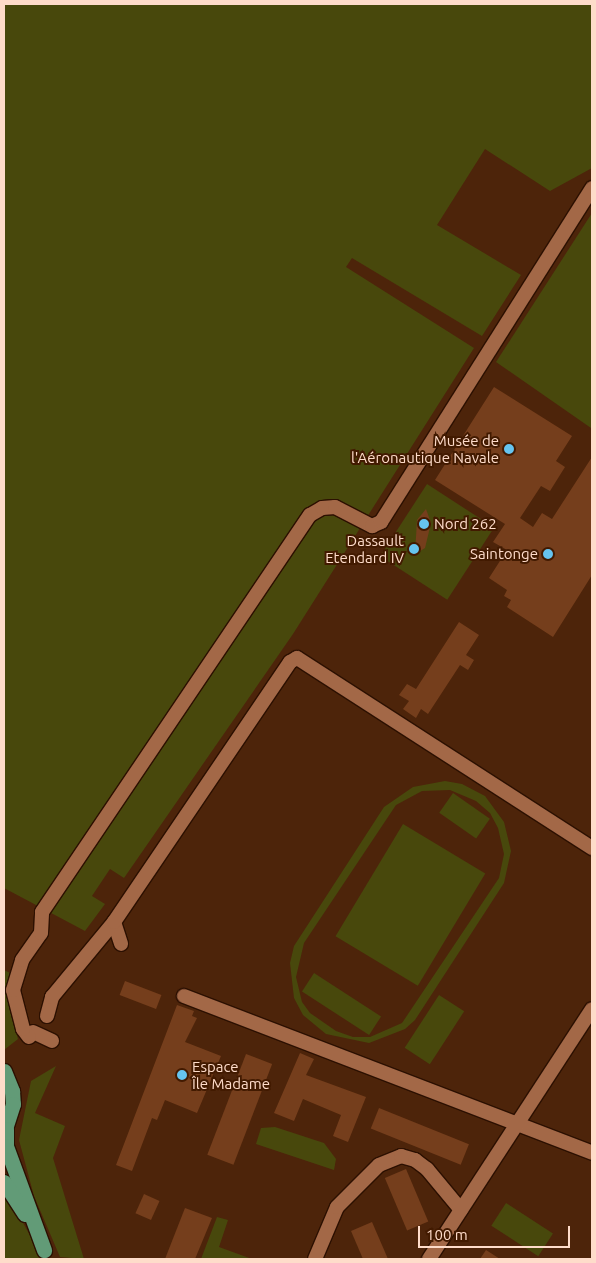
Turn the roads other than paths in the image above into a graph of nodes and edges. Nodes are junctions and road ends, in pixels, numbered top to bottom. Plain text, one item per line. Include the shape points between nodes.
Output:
1 (592, 188) edge
2 (592, 848) edge
3 (114, 922) junction
4 (121, 944) dead end
5 (184, 996) dead end
6 (592, 1009) edge
7 (47, 1016) dead end
8 (52, 1041) dead end
9 (4, 1071) edge
10 (517, 1124) junction
11 (5, 1130) edge
12 (592, 1153) edge
13 (4, 1182) edge
14 (461, 1210) junction
15 (47, 1254) edge
16 (315, 1259) edge
17 (429, 1259) edge

1 - 8 lane via 381,522 372,526 335,507 322,508 310,515 42,912 41,933 22,960 13,990 23,1029
2 - 3 lane via 297,658 290,662
3 - 4 lane
3 - 7 lane via 52,997
5 - 10 lane
6 - 10 lane
9 - 11 main road via 13,1097
10 - 12 lane
10 - 14 lane
11 - 15 main road via 10,1160
13 - 15 main road
14 - 16 lane via 427,1169 415,1160 401,1156 379,1166 337,1207
14 - 17 lane

